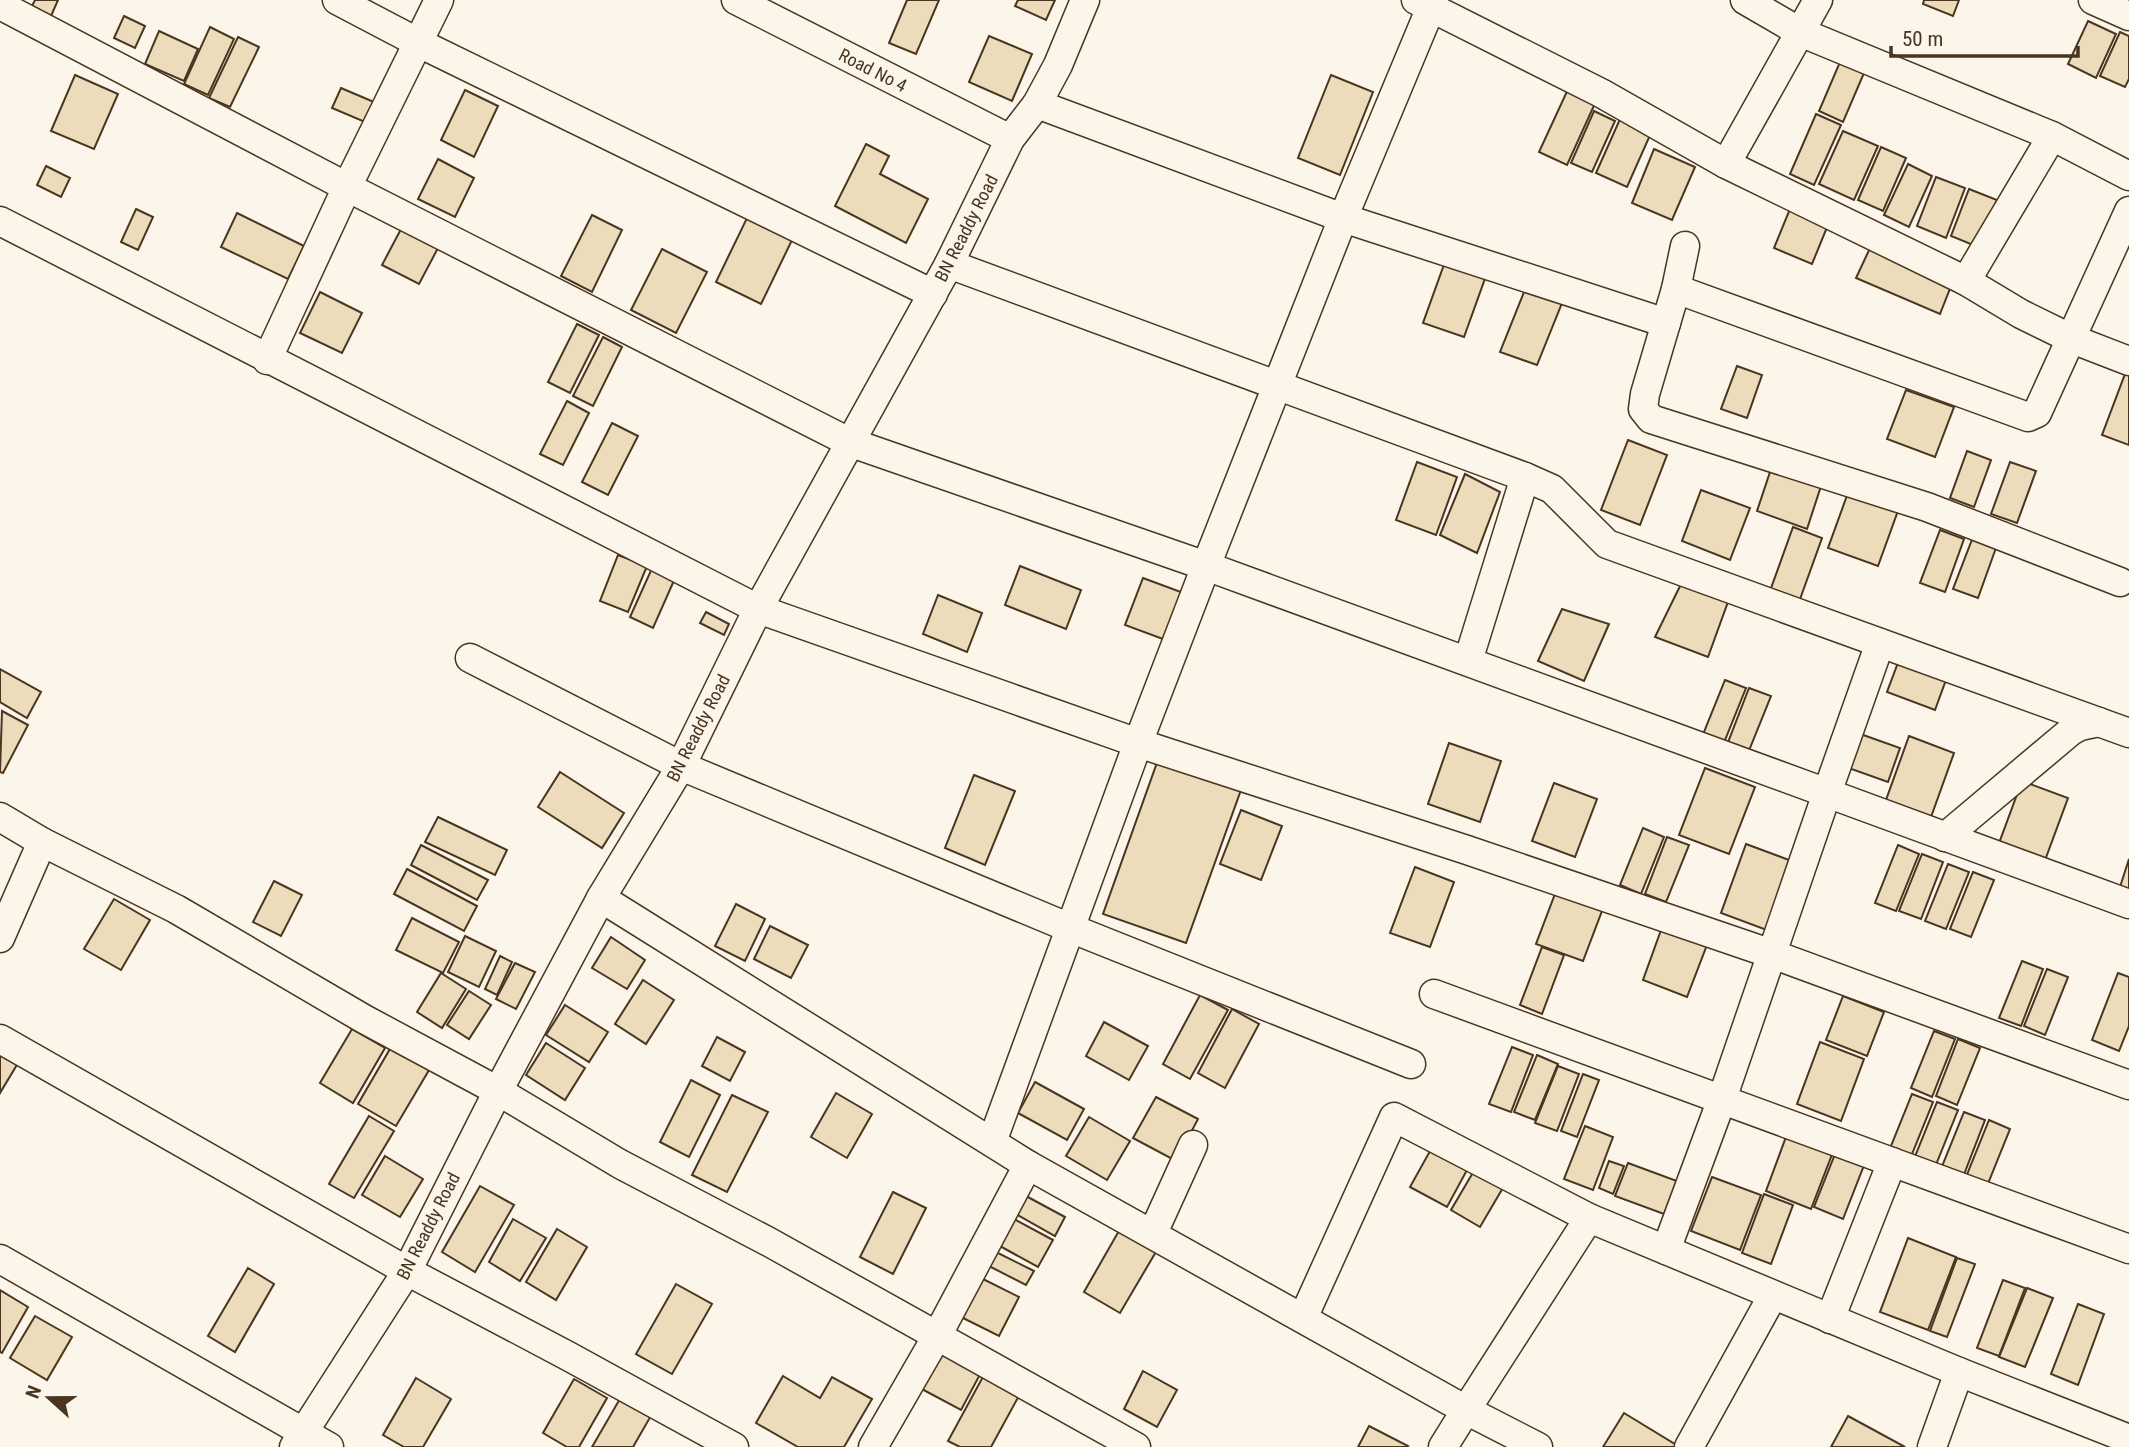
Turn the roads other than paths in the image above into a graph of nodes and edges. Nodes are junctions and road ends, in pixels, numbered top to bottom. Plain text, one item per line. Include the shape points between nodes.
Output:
1 (337, 0) edge
2 (439, 0) edge
3 (736, 0) edge
4 (1085, 0) edge
5 (1745, 0) edge
6 (1818, 0) edge
7 (2093, 0) edge
8 (1427, 3) edge
9 (0, 5) edge
10 (2129, 16) edge
11 (1800, 32) junction
12 (417, 42) junction
13 (1037, 104) junction
14 (2052, 136) junction
15 (1010, 139) junction
16 (1726, 164) junction
17 (2129, 176) edge
18 (346, 187) junction
19 (2129, 211) edge
20 (1343, 218) junction
21 (0, 221) edge
22 (1685, 246) dead end
23 (949, 264) junction
24 (1966, 281) junction
25 (1676, 289) junction
26 (933, 294) junction
27 (1666, 323) junction
28 (2071, 339) junction
29 (267, 360) junction
30 (2129, 361) edge
31 (1278, 387) junction
32 (849, 442) junction
33 (1525, 477) junction
34 (1206, 566) junction
35 (2120, 582) dead end
36 (758, 609) junction
37 (1880, 643) junction
38 (470, 658) dead end
39 (1468, 661) junction
40 (2099, 722) junction
41 (2129, 733) edge
42 (1138, 743) junction
43 (681, 766) junction
44 (1827, 793) junction
45 (0, 817) edge
46 (1945, 837) junction
47 (42, 842) junction
48 (601, 898) junction
49 (2129, 904) edge
50 (1070, 928) junction
51 (0, 938) edge
52 (1772, 954) junction
53 (1434, 994) dead end
54 (0, 1040) edge
55 (1411, 1064) dead end
56 (2129, 1085) edge
57 (498, 1091) junction
58 (1722, 1099) junction
59 (992, 1142) junction
60 (1193, 1145) dead end
61 (1892, 1162) junction
62 (1028, 1165) junction
63 (1589, 1218) junction
64 (1153, 1233) junction
65 (2129, 1249) edge
66 (1666, 1250) junction
67 (0, 1259) edge
68 (407, 1271) junction
69 (1773, 1295) junction
70 (1303, 1318) junction
71 (1830, 1319) junction
72 (937, 1336) junction
73 (1959, 1372) junction
74 (1466, 1410) junction
75 (2096, 1438) edge
76 (2129, 1439) edge
77 (298, 1440) edge
78 (330, 1447) edge
79 (734, 1447) edge
80 (873, 1447) edge
81 (1136, 1447) edge
82 (1443, 1447) edge
83 (1538, 1447) edge
84 (1689, 1447) edge
85 (1932, 1447) edge

1 - 12 street
2 - 12 street
3 - 15 street, Road No 4
4 - 13 street, BN Readdy Road
5 - 11 street
6 - 11 street
7 - 10 street
8 - 16 street
8 - 20 street
9 - 18 street
11 - 14 street
11 - 16 street
12 - 18 street
12 - 26 street
13 - 15 street, BN Readdy Road
13 - 20 street
14 - 17 street
14 - 24 street
15 - 23 street, BN Readdy Road
16 - 24 street
18 - 29 street
18 - 32 street
19 - 28 street
20 - 27 street
20 - 31 street
21 - 29 street
22 - 25 street
23 - 26 street, BN Readdy Road
23 - 31 street
24 - 28 street
25 - 27 street
25 - 28 street via 2028,416 2036,413
26 - 32 street, BN Readdy Road
27 - 35 street via 1644,394 1643,409 1651,419 1927,507
28 - 30 street
29 - 36 street
31 - 33 street
31 - 34 street
32 - 34 street
32 - 36 street, BN Readdy Road
33 - 37 street via 1552,489 1607,544
33 - 39 street
34 - 39 street
34 - 42 street
36 - 42 street
36 - 43 street, BN Readdy Road
37 - 40 street
37 - 44 street
38 - 43 street
39 - 44 street
40 - 41 street
40 - 46 street via 2071,731
42 - 50 street
42 - 52 street
43 - 48 street, BN Readdy Road
43 - 50 street
44 - 46 street
44 - 52 street
45 - 47 street
46 - 49 street
47 - 51 street
47 - 57 street via 176,909
48 - 57 street, BN Readdy Road
48 - 59 street
50 - 55 street
50 - 59 street
52 - 56 street
52 - 58 street
53 - 58 street
54 - 68 street
57 - 68 street, BN Readdy Road
57 - 72 street via 620,1164
58 - 61 street
58 - 66 street
59 - 62 street
60 - 64 street
61 - 65 street
61 - 71 street
62 - 64 street
62 - 72 street
63 - 66 street
63 - 70 street via 1394,1117
63 - 74 street
64 - 70 street
66 - 69 street
67 - 77 street
68 - 77 street, BN Readdy Road
68 - 79 street
69 - 71 street
69 - 84 street
70 - 74 street
71 - 73 street
72 - 80 street
72 - 81 street
73 - 75 street
73 - 85 street
74 - 82 street
74 - 83 street
75 - 76 street
77 - 78 street

